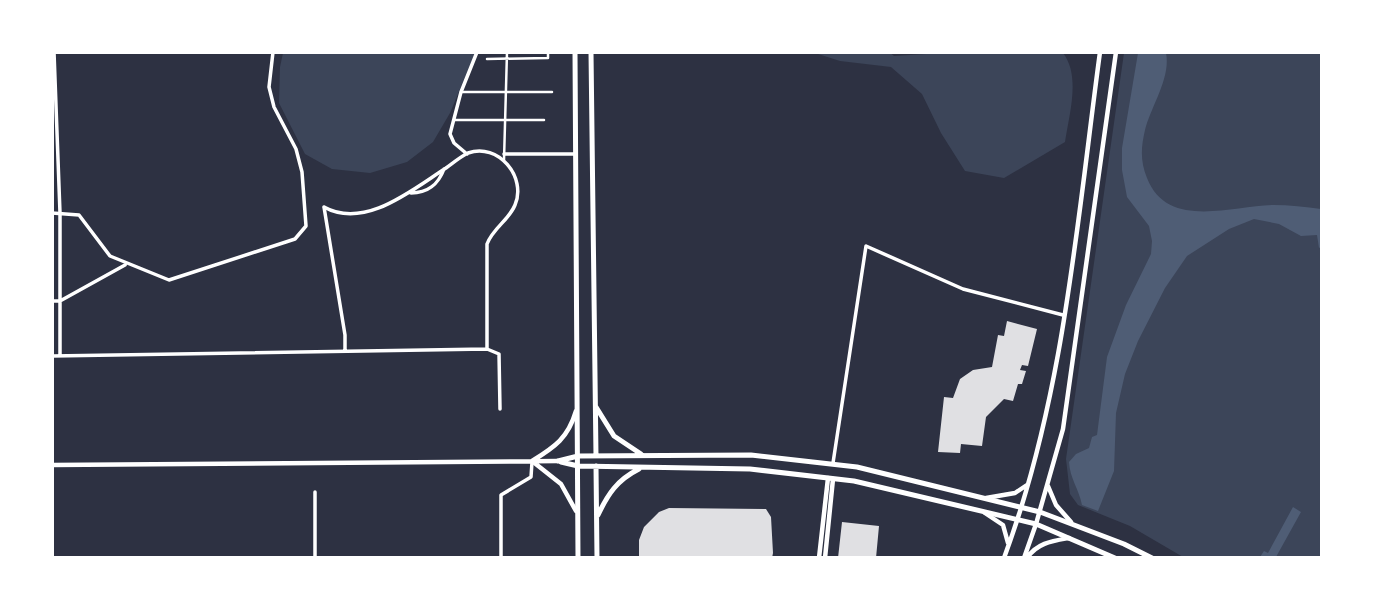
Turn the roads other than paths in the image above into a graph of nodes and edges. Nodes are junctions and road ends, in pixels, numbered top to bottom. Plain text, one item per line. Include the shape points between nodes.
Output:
1 (54, 52) edge
2 (273, 52) edge
3 (477, 52) edge
4 (507, 52) edge
5 (548, 52) edge
6 (575, 52) edge
7 (591, 52) edge
8 (1100, 52) edge
9 (1116, 52) edge
10 (507, 58) junction
11 (487, 59) dead end
12 (461, 92) junction
13 (552, 92) dead end
14 (454, 120) junction
15 (544, 120) dead end
16 (467, 154) junction
17 (576, 154) junction
18 (504, 157) junction
19 (444, 169) junction
20 (409, 193) junction
21 (52, 213) edge
22 (60, 213) junction
23 (126, 265) junction
24 (52, 301) edge
25 (60, 301) junction
26 (1063, 315) junction
27 (487, 349) junction
28 (345, 351) junction
29 (60, 355) junction
30 (52, 356) edge
31 (578, 404) junction
32 (595, 406) junction
33 (500, 409) dead end
34 (578, 456) junction
35 (596, 456) junction
36 (644, 456) junction
37 (532, 461) junction
38 (558, 461) junction
39 (833, 463) junction
40 (52, 466) edge
41 (578, 466) junction
42 (596, 467) junction
43 (642, 467) junction
44 (831, 479) junction
45 (1028, 484) junction
46 (1048, 484) junction
47 (315, 492) dead end
48 (984, 498) junction
49 (1021, 508) junction
50 (981, 511) junction
51 (1040, 512) junction
52 (578, 515) junction
53 (596, 518) junction
54 (1018, 520) junction
55 (1036, 524) junction
56 (1074, 525) junction
57 (1070, 538) junction
58 (1008, 547) junction
59 (315, 558) edge
60 (501, 558) edge
61 (578, 558) edge
62 (597, 558) edge
63 (822, 558) edge
64 (1004, 558) edge
65 (1025, 558) edge
66 (1115, 558) edge
67 (1152, 558) edge

1 - 22 street
2 - 23 street via 269,87 296,149 306,226 295,239 180,278 169,280
3 - 12 street
4 - 10 street
5 - 10 street via 548,58
6 - 17 main road
7 - 32 main road
8 - 26 main road
9 - 46 main road via 1063,429
10 - 11 street
10 - 18 street
12 - 13 street
12 - 14 street
14 - 15 street
14 - 16 street via 451,138
16 - 18 street
16 - 19 street
17 - 18 street
17 - 31 main road
18 - 27 street via 517,187 516,201 487,244
19 - 20 street
19 - 20 street via 434,187
20 - 28 street via 363,212 335,212 324,207
21 - 22 street
22 - 23 street via 79,215 110,256
22 - 25 street
23 - 25 street
24 - 25 street
25 - 29 street
26 - 39 street via 963,289 866,246
26 - 45 main road via 1049,406
27 - 28 street
27 - 33 street via 499,354
28 - 29 street
29 - 30 street
31 - 34 main road
31 - 37 main road via 567,435
32 - 35 main road
32 - 36 main road via 614,436
34 - 35 main road
34 - 38 main road
34 - 41 main road
35 - 36 main road
35 - 42 main road
36 - 39 main road via 751,455
37 - 38 main road
37 - 40 main road
37 - 52 main road via 561,484
37 - 60 street via 531,477 501,495
38 - 41 main road
39 - 48 main road
41 - 42 main road
41 - 52 main road
42 - 43 main road
42 - 53 main road
43 - 44 main road via 750,469
43 - 53 main road via 618,482
44 - 50 main road
44 - 63 main road
45 - 48 main road via 1015,493
45 - 49 main road
46 - 51 main road
46 - 56 main road via 1056,505
47 - 59 street
48 - 49 main road
49 - 51 main road
49 - 54 main road
50 - 54 main road
50 - 58 main road via 1003,525
51 - 55 main road
51 - 56 main road
52 - 61 main road
53 - 62 main road
54 - 55 main road
54 - 58 main road
55 - 57 main road
55 - 65 main road
56 - 67 main road
57 - 65 main road via 1044,543
57 - 66 main road
58 - 64 main road

